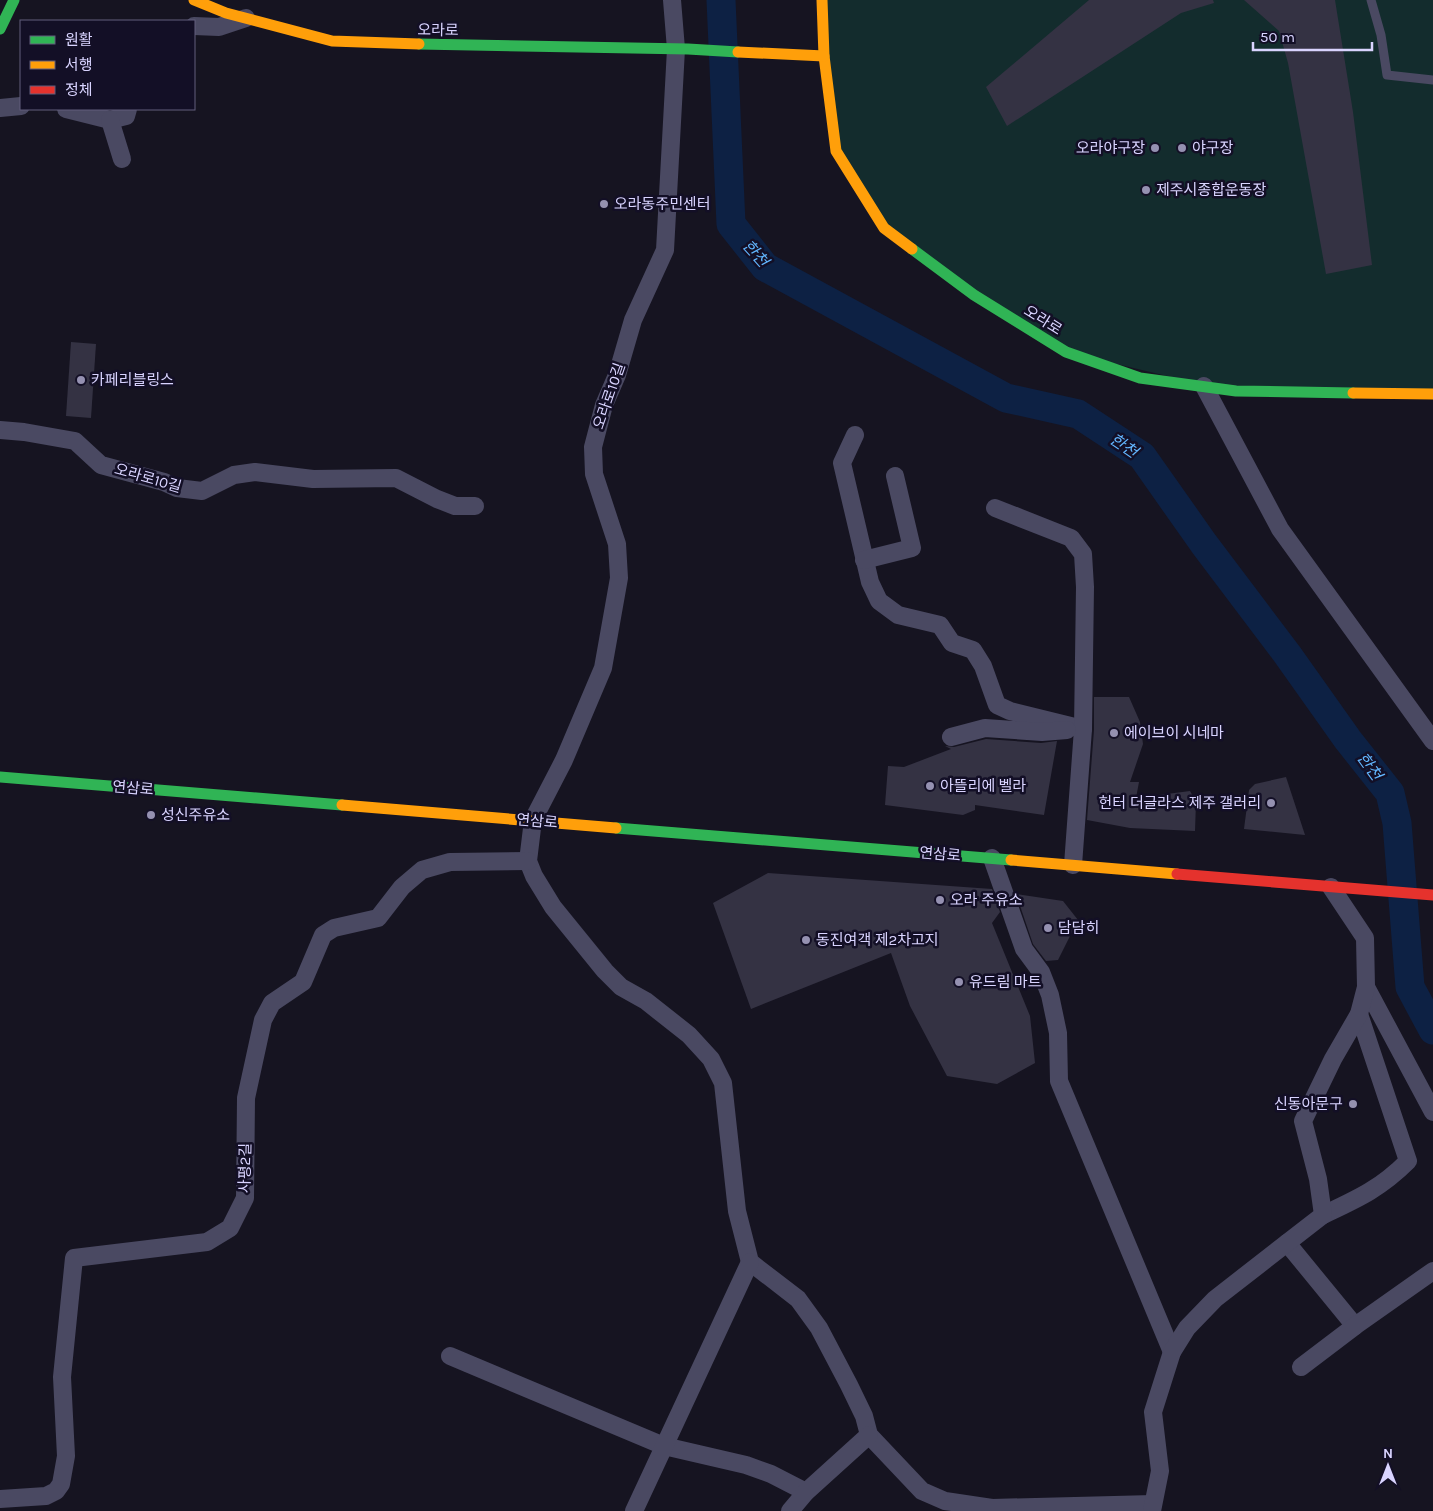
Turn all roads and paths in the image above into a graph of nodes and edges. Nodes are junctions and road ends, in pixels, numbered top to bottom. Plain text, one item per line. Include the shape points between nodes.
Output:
1 (14, 0) edge
2 (194, 0) edge
3 (672, 0) edge
4 (822, 0) edge
5 (1371, 0) edge
6 (246, 18) junction
7 (195, 26) edge
8 (0, 29) edge
9 (682, 49) junction
10 (824, 56) junction
11 (1433, 80) edge
12 (20, 106) edge
13 (0, 108) edge
14 (70, 110) edge
15 (128, 110) edge
16 (110, 120) junction
17 (122, 159) dead end
18 (1204, 386) junction
19 (1433, 394) edge
20 (0, 430) edge
21 (855, 435) dead end
22 (895, 476) dead end
23 (475, 506) dead end
24 (995, 508) dead end
25 (864, 560) junction
26 (1083, 729) junction
27 (951, 737) dead end
28 (1433, 741) edge
29 (0, 777) edge
30 (533, 820) junction
31 (992, 858) junction
32 (528, 861) junction
33 (1073, 865) junction
34 (1331, 887) junction
35 (1433, 895) edge
36 (1366, 987) junction
37 (1359, 1014) junction
38 (1433, 1112) edge
39 (1323, 1216) junction
40 (1287, 1243) junction
41 (750, 1262) junction
42 (1433, 1271) edge
43 (1355, 1326) junction
44 (1172, 1352) junction
45 (450, 1356) dead end
46 (1301, 1368) dead end
47 (869, 1435) junction
48 (664, 1446) junction
49 (806, 1492) junction
50 (0, 1499) edge
51 (1153, 1508) edge
52 (634, 1511) edge
53 (790, 1511) edge

1 - 8 main road
2 - 6 main road, 오라로
3 - 9 street, 오라로10길
4 - 10 main road, 오라로
5 - 11 lane via 1387,76
6 - 7 street via 219,27
6 - 9 main road, 오라로 via 332,41
9 - 10 main road, 오라로
9 - 30 street, 오라로10길 via 665,250 633,320 593,447 594,474 617,544 619,578 603,668 564,760
10 - 18 main road, 오라로 via 836,152 884,228 974,295 1066,352 1140,378
12 - 13 street
14 - 16 street
15 - 16 street via 126,116
16 - 17 street
18 - 19 main road, 오라로 via 1236,391
18 - 28 street via 1280,529
20 - 23 street, 오라로10길 via 75,441 101,465 177,488 202,491 234,474 255,472 313,479 396,478 456,506
21 - 25 street via 842,463
22 - 25 street via 912,548
24 - 26 street via 1071,538 1083,554
25 - 26 street via 879,601 898,615 940,625 952,643 973,650 983,666 997,706
26 - 27 street via 1042,732 985,728
26 - 33 street
29 - 30 main road, 연삼로
30 - 31 main road, 연삼로
30 - 32 street
31 - 33 main road, 연삼로
31 - 44 street via 1024,949 1041,972 1050,995 1058,1033 1059,1081
32 - 41 street via 553,907 605,971 621,987 646,1001 689,1035 711,1059 723,1083 738,1212
32 - 50 street, 사평2길 via 450,862 422,870 402,887 378,918 334,928 324,935 304,982 272,1003 263,1020 246,1098 245,1198 230,1228 207,1242 74,1258 62,1377 66,1456 61,1484 46,1496
33 - 34 main road, 연삼로
34 - 35 main road, 연삼로
34 - 36 street via 1365,938
36 - 37 street
36 - 38 street
37 - 39 street via 1303,1121 1318,1179
37 - 39 street via 1408,1161 1390,1179
39 - 40 street
40 - 43 street
40 - 44 street via 1215,1299 1187,1328
41 - 47 street via 798,1299 819,1328 860,1408
41 - 48 street
42 - 43 street
43 - 46 street
44 - 51 street via 1153,1412 1160,1471
45 - 48 street
47 - 49 street
47 - 51 street via 922,1491 945,1501 992,1508
48 - 49 street via 746,1465
48 - 52 street
49 - 53 street

